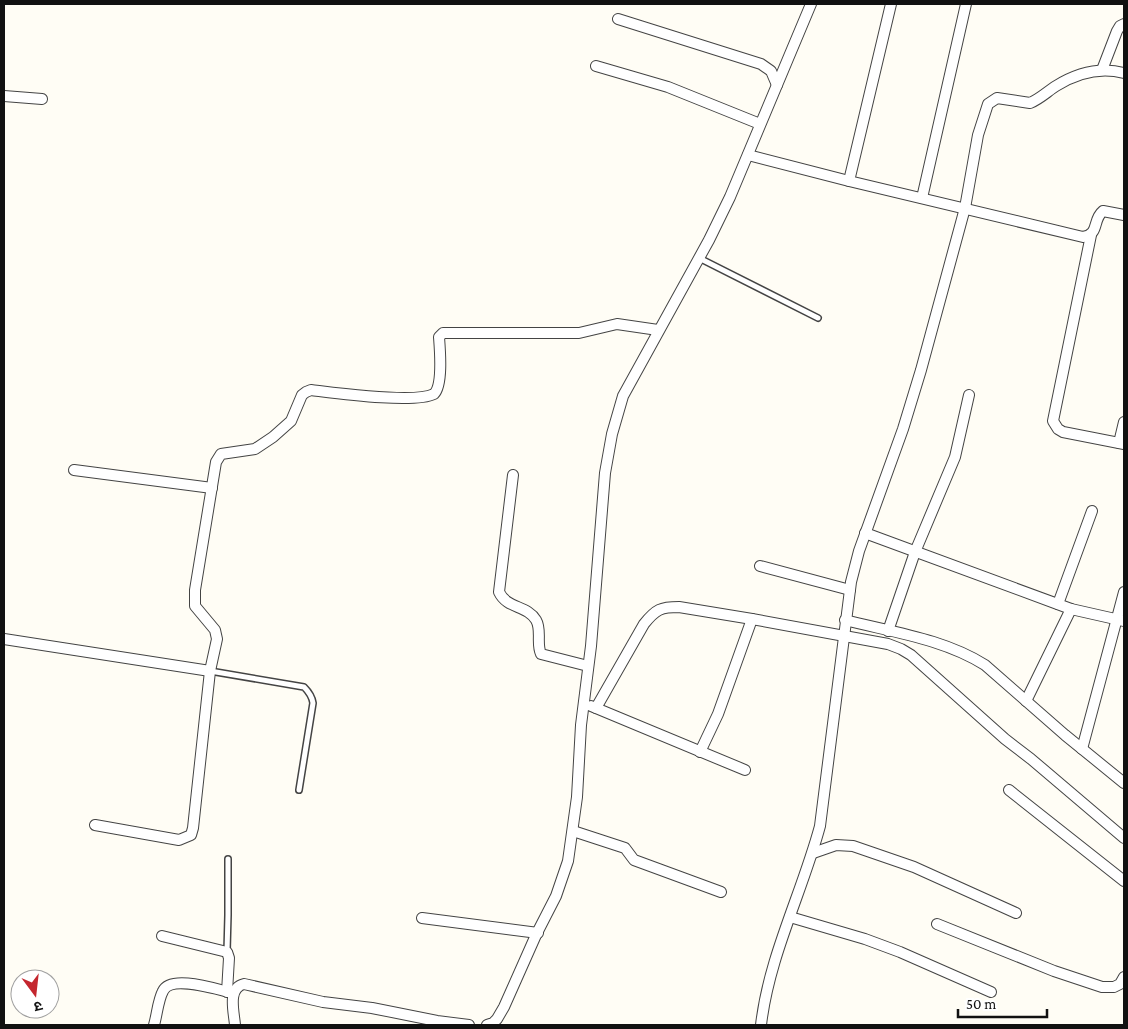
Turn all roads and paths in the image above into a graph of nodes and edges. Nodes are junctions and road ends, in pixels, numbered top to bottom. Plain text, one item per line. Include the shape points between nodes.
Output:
1 (812, 4) edge
2 (891, 4) edge
3 (966, 4) edge
4 (618, 19) dead end
5 (1124, 24) edge
6 (596, 66) dead end
7 (1102, 70) junction
8 (1124, 73) edge
9 (777, 85) junction
10 (4, 96) edge
11 (42, 99) dead end
12 (760, 124) junction
13 (748, 155) junction
14 (849, 181) junction
15 (922, 198) junction
16 (965, 208) junction
17 (1124, 215) edge
18 (1091, 235) junction
19 (699, 258) junction
20 (818, 318) dead end
21 (658, 330) junction
22 (969, 395) dead end
23 (1124, 422) edge
24 (1122, 444) edge
25 (74, 470) dead end
26 (513, 475) dead end
27 (212, 488) junction
28 (1092, 511) dead end
29 (865, 533) junction
30 (916, 552) junction
31 (760, 566) dead end
32 (850, 590) junction
33 (1124, 592) edge
34 (1058, 604) junction
35 (1070, 609) junction
36 (752, 619) junction
37 (1121, 620) edge
38 (844, 628) junction
39 (888, 631) junction
40 (4, 639) edge
41 (588, 666) junction
42 (210, 671) junction
43 (1026, 701) junction
44 (590, 706) junction
45 (1082, 749) junction
46 (700, 752) junction
47 (745, 770) dead end
48 (1124, 783) edge
49 (299, 790) dead end
50 (1009, 790) dead end
51 (95, 825) dead end
52 (573, 831) junction
53 (1124, 838) edge
54 (813, 853) junction
55 (228, 859) dead end
56 (1124, 881) edge
57 (721, 892) dead end
58 (1016, 913) dead end
59 (790, 917) junction
60 (422, 918) dead end
61 (938, 924) dead end
62 (538, 933) junction
63 (162, 936) dead end
64 (227, 952) junction
65 (1124, 977) edge
66 (230, 992) junction
67 (991, 992) dead end
68 (154, 1025) edge
69 (235, 1025) edge
70 (469, 1025) edge
71 (487, 1025) edge
72 (762, 1025) edge

1 - 9 street
2 - 14 street
3 - 15 street
4 - 9 street via 761,64 771,71
5 - 7 street via 1117,31
6 - 12 street via 668,87
7 - 8 street
7 - 16 street via 1075,76 1030,103 1002,98 990,101 978,135
9 - 12 street
10 - 11 street
12 - 13 street
13 - 14 street
13 - 19 street
14 - 15 street
15 - 16 street
16 - 18 street via 1083,237
16 - 29 street via 903,428
17 - 18 street via 1103,211
18 - 24 street via 1053,421 1063,432
19 - 20 lane
19 - 21 street
21 - 27 street via 617,324 579,333 443,333 439,337 438,388 434,394 381,397 306,392 291,421 273,437 255,448 226,452 218,457
21 - 41 street via 623,396 612,434
22 - 30 street via 954,457
23 - 24 street
25 - 27 street
26 - 41 street via 499,592 506,602 535,618 541,654
27 - 42 street via 194,600 217,634
28 - 34 street
29 - 30 street
29 - 32 street
30 - 34 street
30 - 39 street
31 - 32 street
32 - 38 street
33 - 37 street
34 - 35 street
35 - 37 street
35 - 43 street
36 - 38 street
36 - 44 street via 679,607 659,609 644,624
36 - 46 street via 718,714
37 - 45 street
38 - 39 street
38 - 53 street via 911,655
38 - 54 street via 824,800
39 - 43 street via 971,656
40 - 42 street
41 - 44 street
42 - 49 lane via 304,687 308,691 313,702
42 - 51 street via 191,835 179,840
43 - 45 street
44 - 46 street
44 - 52 street via 581,729
45 - 48 street
46 - 47 street
50 - 56 street
52 - 57 street via 625,848 634,860
52 - 62 street via 563,877
54 - 58 street via 836,845 853,846 914,867
54 - 59 street
55 - 64 lane
59 - 67 street via 900,952
59 - 72 street via 770,976
60 - 62 street
61 - 65 street via 1102,987 1114,987
62 - 71 street via 504,1007 497,1019
63 - 64 street
64 - 66 street
66 - 68 street via 183,983 167,985 162,991
66 - 69 street
66 - 70 street via 244,984 323,1002

